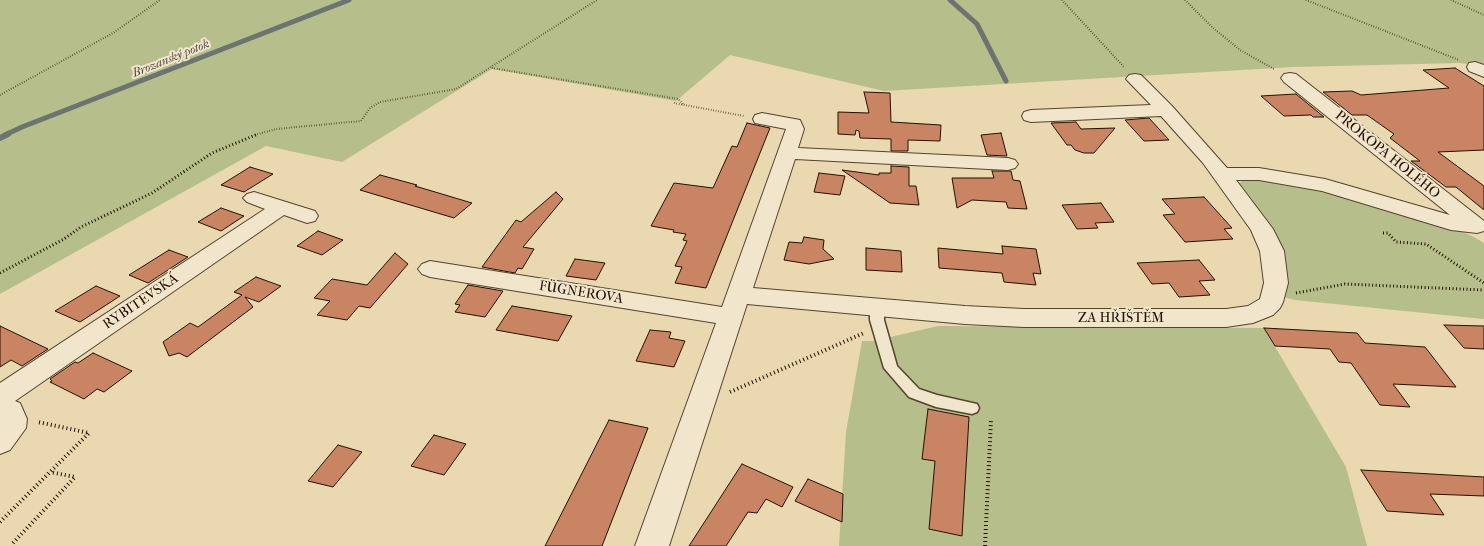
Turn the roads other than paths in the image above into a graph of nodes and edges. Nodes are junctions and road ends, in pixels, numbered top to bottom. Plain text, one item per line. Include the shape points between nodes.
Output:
1 (1290, 78) road end
2 (1135, 79) road end
3 (1166, 110) junction
4 (1030, 116) dead end
5 (752, 118) road end
6 (788, 153) junction
7 (1008, 164) dead end
8 (1222, 174) junction
9 (254, 198) dead end
10 (282, 207) junction
11 (306, 216) dead end
12 (1480, 229) edge
13 (430, 269) dead end
14 (735, 306) junction
15 (878, 318) junction
16 (972, 408) dead end
17 (3, 416) edge
18 (652, 546) edge

1 - 12 street, PROKOPA HOLÉHO
2 - 3 street
3 - 4 street
3 - 8 street
5 - 6 street via 793,124 795,129
6 - 7 street
6 - 14 street
8 - 12 street via 1259,174 1325,185
8 - 15 street, ZA HŘIŠTĚM via 1254,218 1272,251 1274,294 1271,302 1252,314 1212,318
9 - 10 street
10 - 11 street
10 - 17 street, RYBITEVSKÁ
13 - 14 street, FÜGNEROVA
14 - 15 street, ZA HŘIŠTĚM
14 - 18 street
15 - 16 lane via 890,368 914,392

